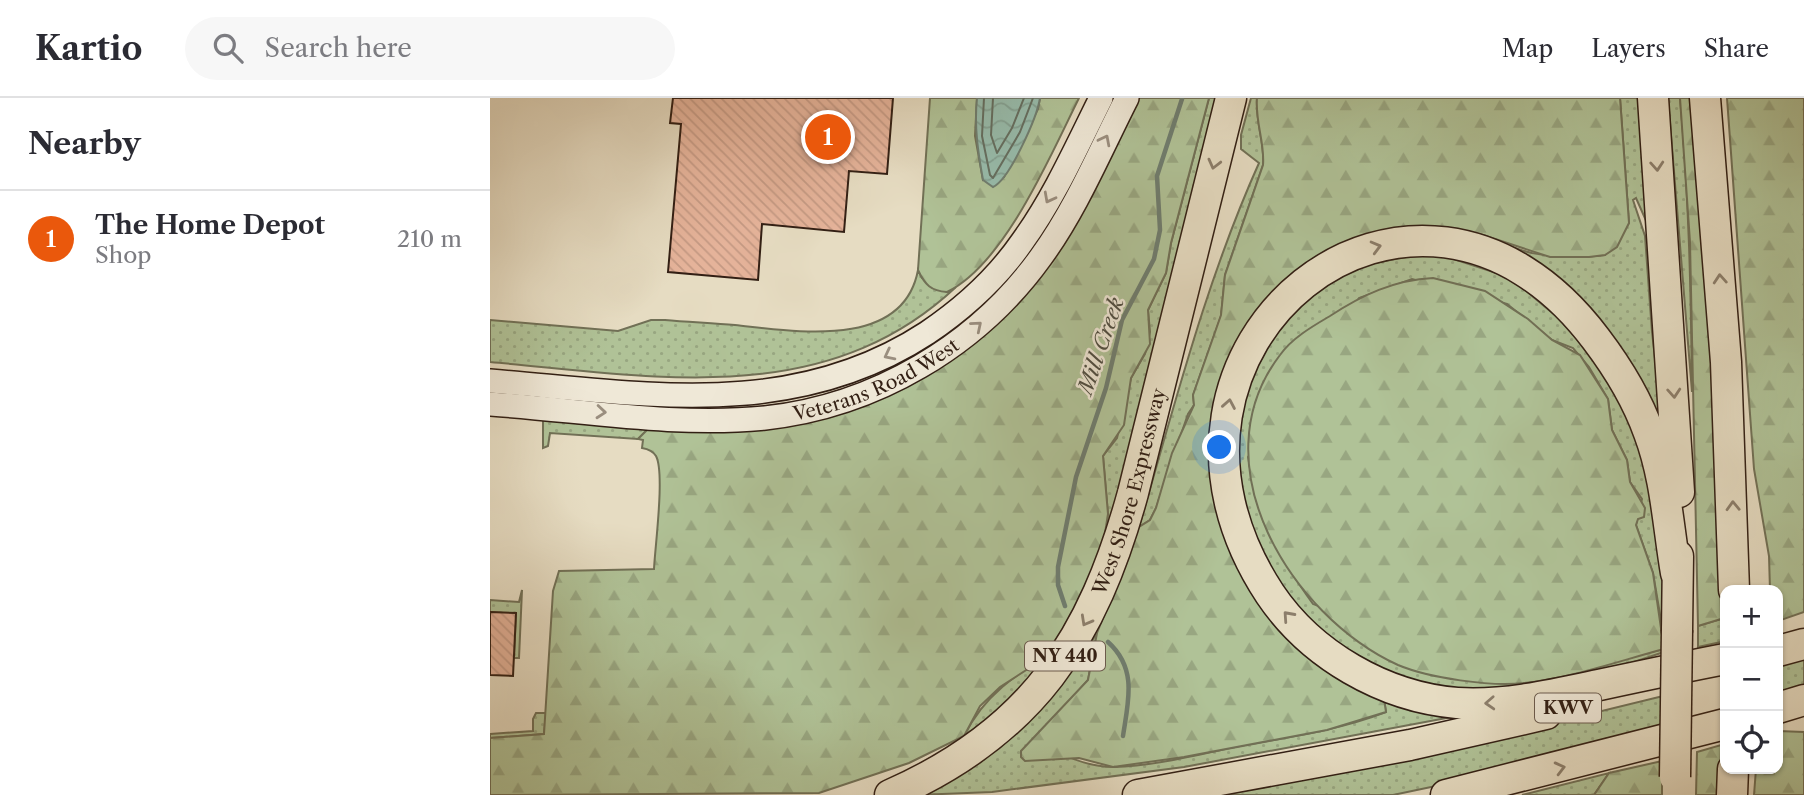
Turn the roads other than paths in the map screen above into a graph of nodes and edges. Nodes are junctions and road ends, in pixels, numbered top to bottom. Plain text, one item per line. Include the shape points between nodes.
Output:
1 (1101, 98) edge
2 (1127, 98) edge
3 (1231, 98) edge
4 (1653, 98) edge
5 (1705, 98) edge
6 (490, 381) edge
7 (617, 391) junction
8 (490, 404) edge
9 (663, 406) junction
10 (533, 407) junction
11 (1676, 573) junction
12 (1734, 585) edge
13 (1720, 660) edge
14 (1720, 667) edge
15 (1804, 700) edge
16 (1783, 706) edge
17 (1720, 725) edge
18 (1733, 774) edge
19 (1675, 786) edge
20 (890, 795) edge
21 (1138, 795) edge
22 (1446, 795) edge
23 (1732, 795) edge

1 -> 9 street, Veterans Road West via 1023,242 986,285 944,321 897,351 818,383
9 -> 2 street, Veterans Road West via 737,419 797,413 864,394 935,358 1005,301 1042,256
3 -> 20 highway, West Shore Expressway / NY 440 via 1133,493 1096,604 1052,675 1013,717 951,765
4 -> 11 highway via 1678,468
12 -> 5 highway via 1729,420
6 - 7 street, Veterans Road West
7 - 9 street, Veterans Road West
7 - 10 street via 553,393
8 - 10 street, Veterans Road West
10 -> 9 street, Veterans Road West
13 -> 11 highway via 1547,696 1475,704 1419,696 1345,665 1309,638 1276,602 1236,523 1225,464 1226,426 1232,386 1246,352 1264,322 1303,282 1333,263 1372,248 1408,242 1450,243 1488,252 1525,269 1558,294 1585,324 1639,408 1662,478
11 - 19 highway, bridge
14 - 21 highway, KWV via 1410,745
15 - 16 highway
22 -> 17 highway
18 - 23 highway

